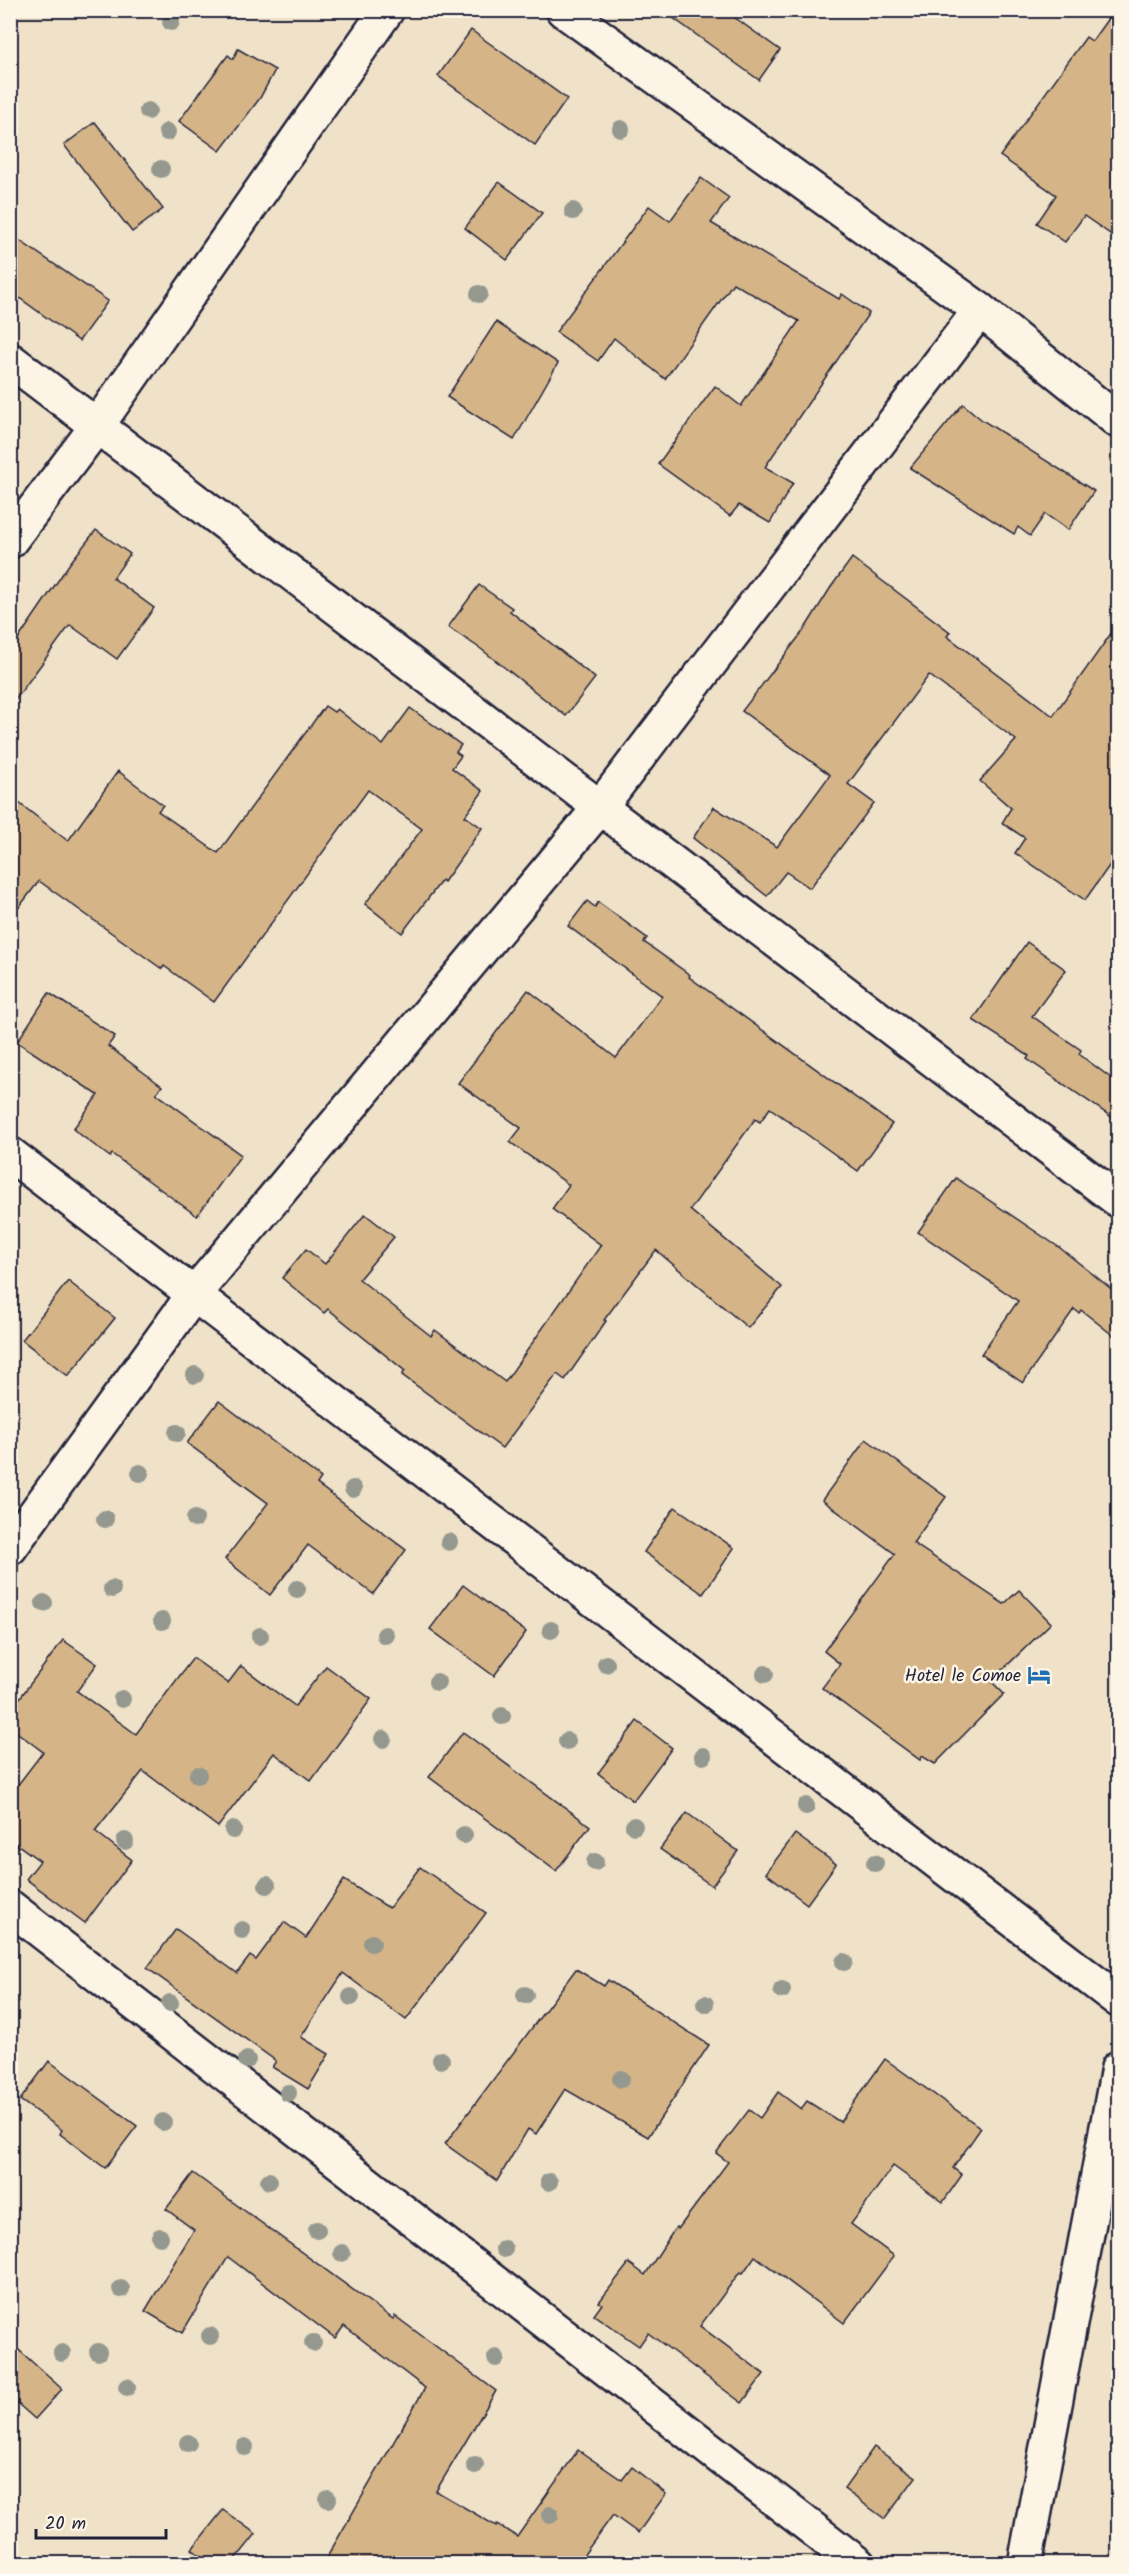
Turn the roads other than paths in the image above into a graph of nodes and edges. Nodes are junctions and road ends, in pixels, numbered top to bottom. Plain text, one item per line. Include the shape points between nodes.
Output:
1 (387, 10) edge
2 (563, 10) edge
3 (980, 310) junction
4 (10, 360) edge
5 (1119, 422) edge
6 (98, 426) junction
7 (10, 540) edge
8 (601, 806) junction
9 (10, 1154) edge
10 (1119, 1200) edge
11 (194, 1294) junction
12 (10, 1548) edge
13 (10, 1907) edge
14 (1119, 2000) edge
15 (1119, 2068) edge
16 (858, 2564) edge
17 (1025, 2564) edge

1 - 6 street
2 - 3 street
3 - 5 street
3 - 8 street
4 - 6 street
6 - 7 street
6 - 8 street
8 - 10 street
8 - 11 street
9 - 11 street
11 - 12 street
11 - 14 street
13 - 16 street
15 - 17 street

